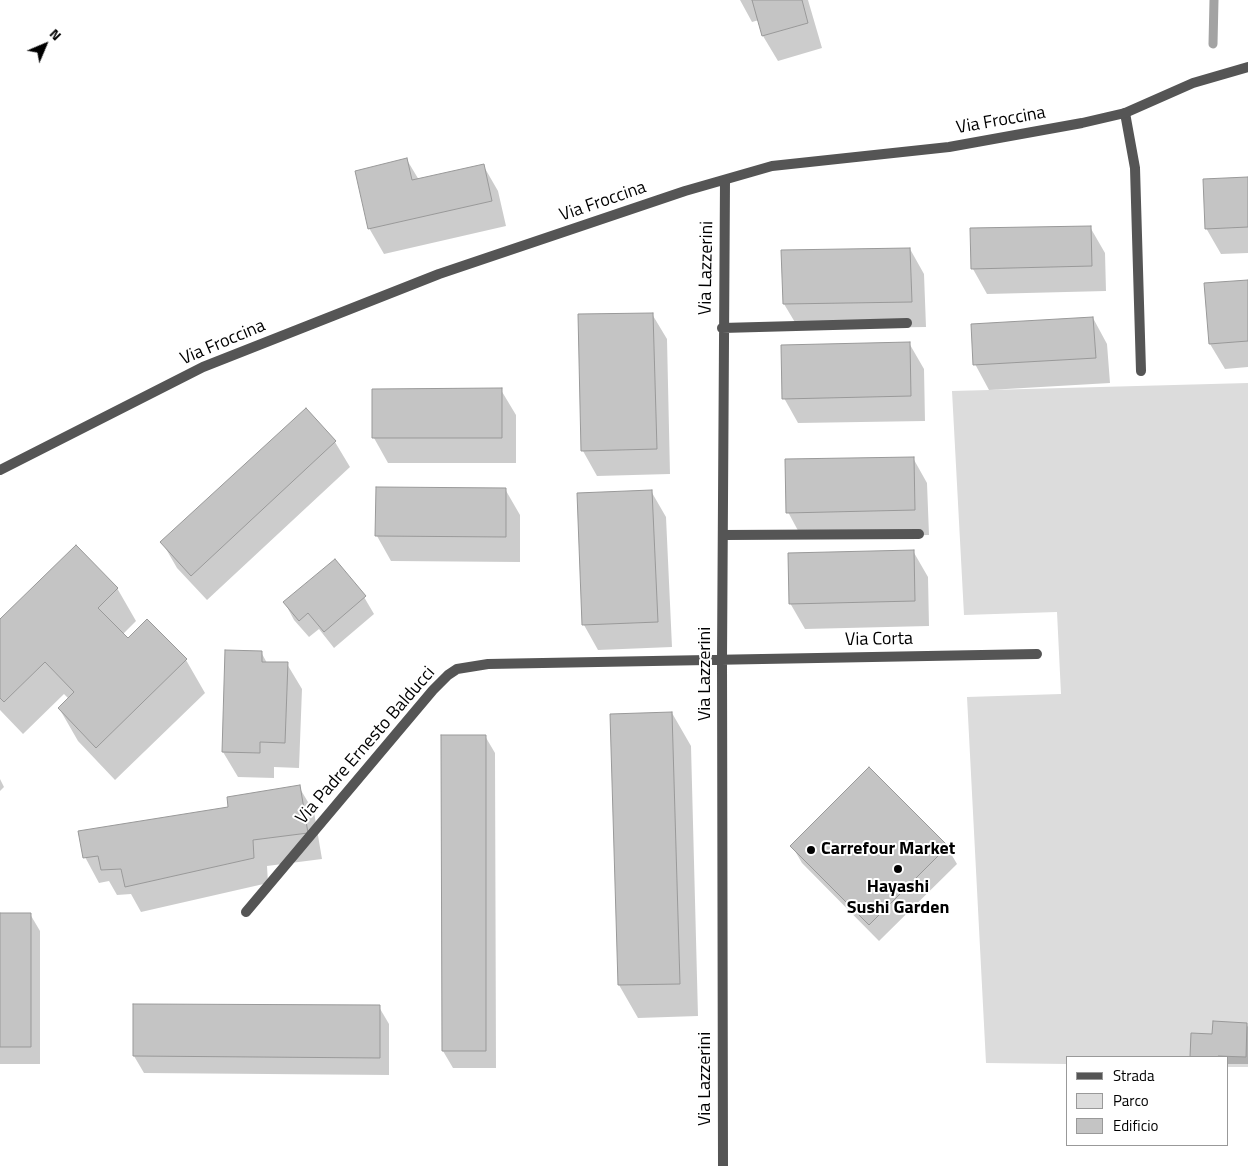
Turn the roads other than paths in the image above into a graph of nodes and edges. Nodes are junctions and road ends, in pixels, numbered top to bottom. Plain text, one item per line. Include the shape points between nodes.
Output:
1 (1248, 67) edge
2 (1126, 113) junction
3 (724, 181) junction
4 (907, 324) dead end
5 (722, 328) junction
6 (1141, 371) dead end
7 (0, 470) edge
8 (723, 534) junction
9 (919, 534) dead end
10 (1037, 654) dead end
11 (722, 659) junction
12 (246, 912) dead end
13 (723, 1166) edge

1 - 2 street, Via Froccina via 1193,83
2 - 3 street, Via Froccina via 949,147 772,166
2 - 6 street via 1135,168
3 - 5 street, Via Lazzerini
3 - 7 street, Via Froccina via 685,191 448,271 323,319 203,367
4 - 5 street
5 - 8 street, Via Lazzerini
8 - 9 street
8 - 11 street, Via Lazzerini
10 - 11 street, Via Corta
11 - 12 street, Via Padre Ernesto Balducci via 488,664 457,669 433,690
11 - 13 street, Via Lazzerini

